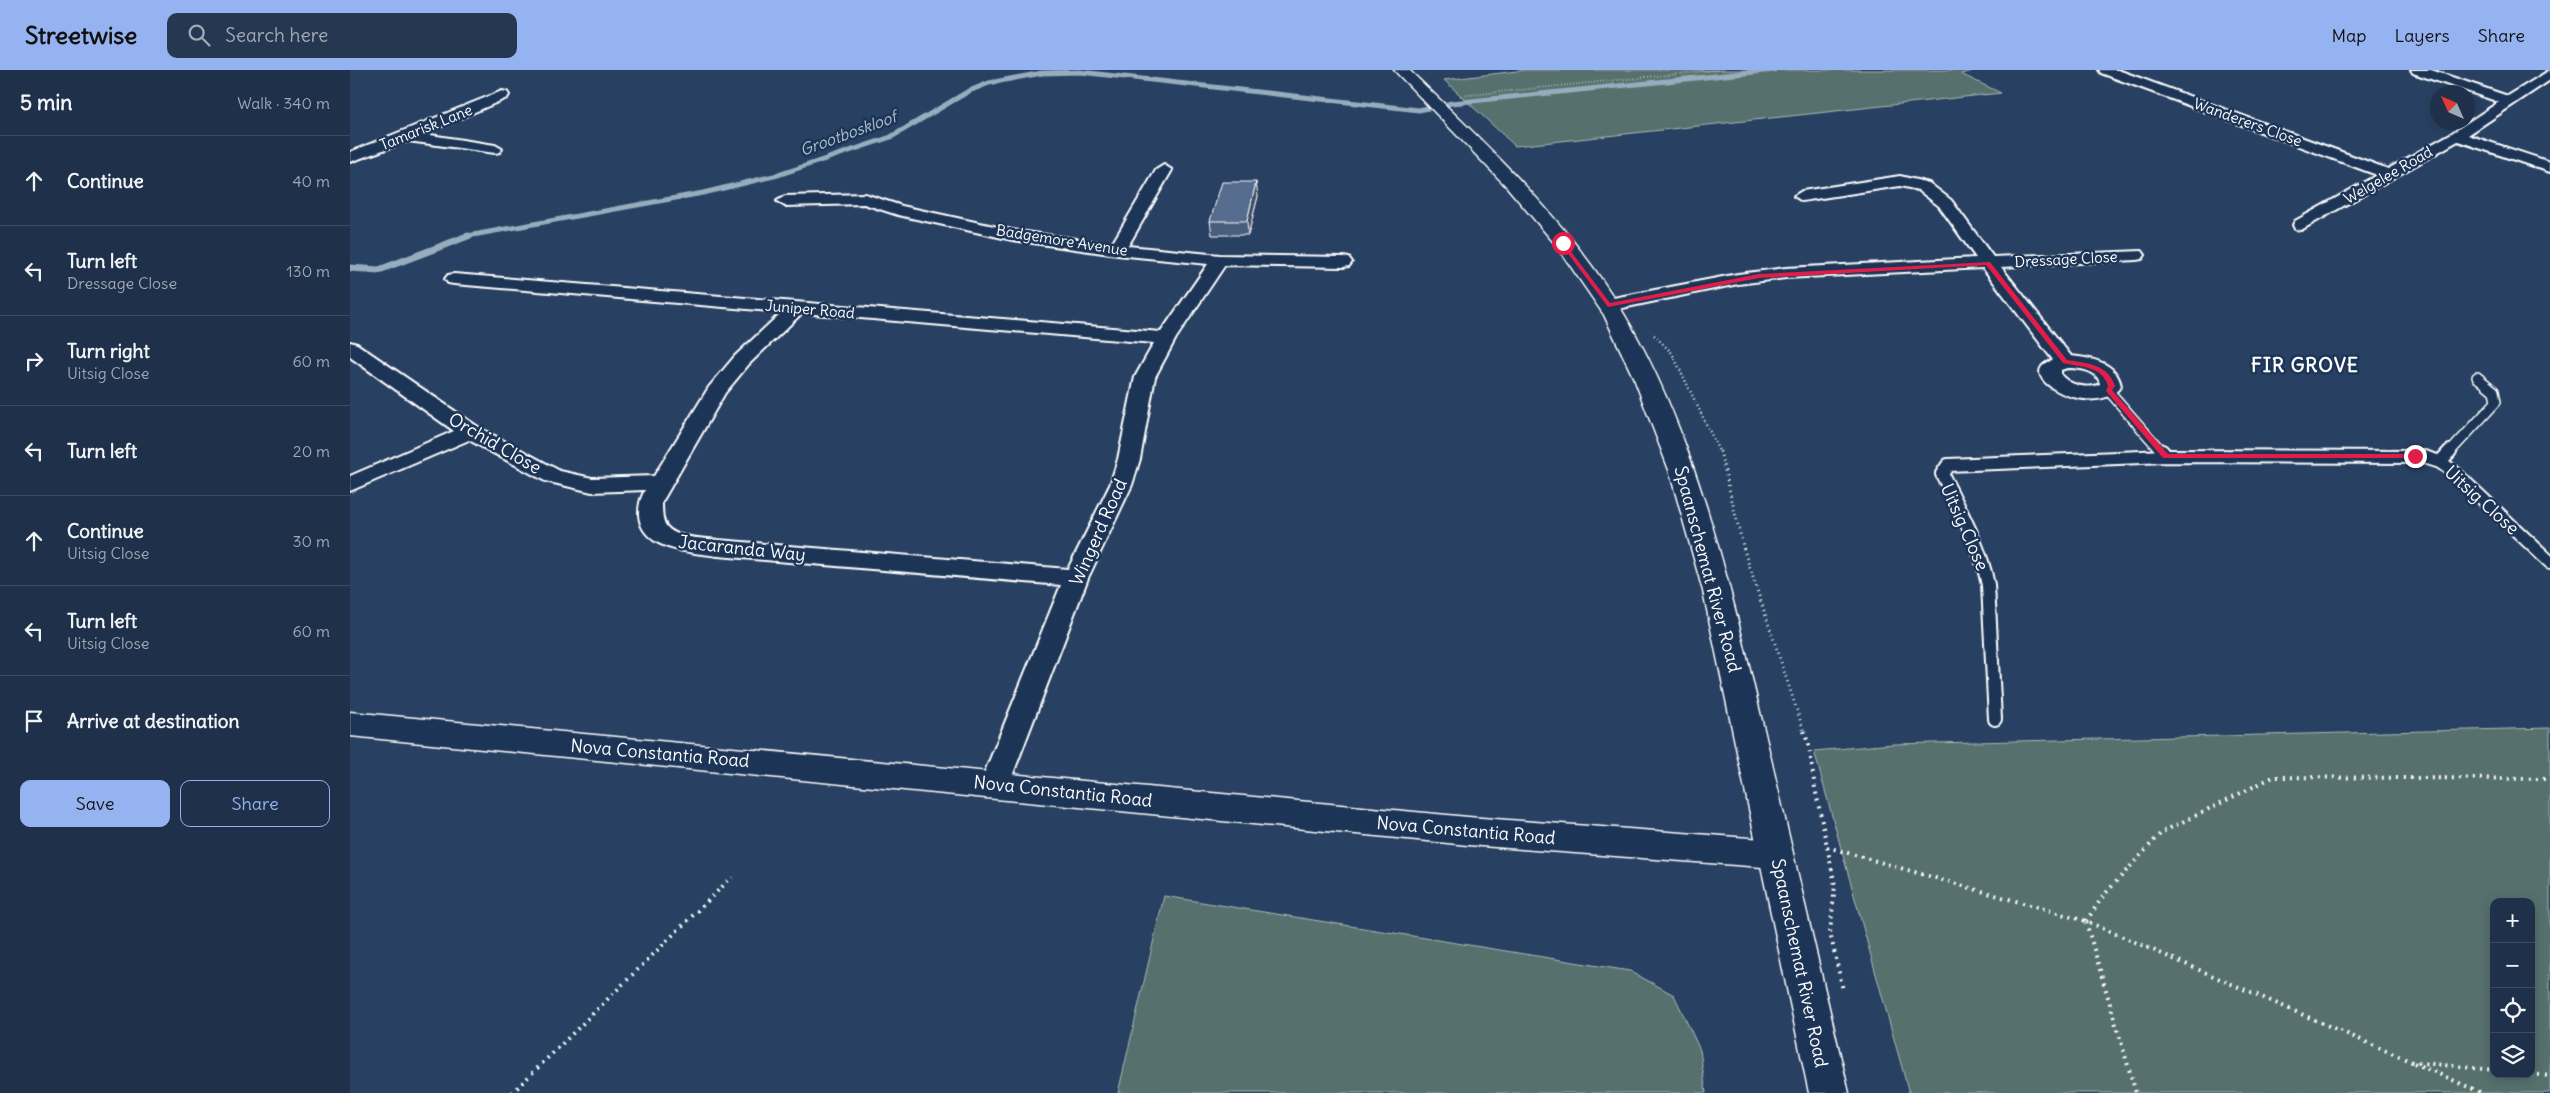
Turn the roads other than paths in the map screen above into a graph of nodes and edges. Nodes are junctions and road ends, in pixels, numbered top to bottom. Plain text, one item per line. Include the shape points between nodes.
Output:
1 (1401, 70) edge
2 (2106, 70) edge
3 (2418, 70) edge
4 (2550, 74) edge
5 (502, 95) dead end
6 (2510, 101) junction
7 (407, 136) junction
8 (2457, 136) junction
9 (495, 149) dead end
10 (350, 157) edge
11 (2550, 167) edge
12 (1164, 170) dead end
13 (2390, 174) junction
14 (1802, 196) dead end
15 (785, 201) dead end
16 (2301, 225) dead end
17 (1117, 250) junction
18 (2136, 255) dead end
19 (1220, 260) junction
20 (1343, 262) dead end
21 (1988, 263) junction
22 (454, 279) dead end
23 (1608, 305) junction
24 (797, 308) junction
25 (1166, 338) junction
26 (350, 348) edge
27 (2065, 362) junction
28 (2477, 376) dead end
29 (2108, 390) junction
30 (470, 432) junction
31 (2166, 456) junction
32 (2440, 462) junction
33 (660, 483) junction
34 (350, 484) edge
35 (2550, 562) edge
36 (1076, 578) junction
37 (1995, 719) dead end
38 (350, 724) edge
39 (995, 784) junction
40 (1776, 854) junction
41 (1828, 1093) edge

1 - 23 main road, Spaanschemat River Road via 1442,103 1525,197
2 - 13 street, Wanderers Close
3 - 6 street
4 - 6 street, Welgelee Road
5 - 7 street, Tamarisk Lane
6 - 8 street, Welgelee Road
7 - 9 street
7 - 10 street, Tamarisk Lane
8 - 11 street
8 - 13 street, Welgelee Road
12 - 17 street
13 - 16 street, Welgelee Road
14 - 21 street via 1894,182 1914,183 1932,191 1945,203
15 - 17 street, Badgemore Avenue via 865,199 898,210 1012,235
17 - 19 street, Badgemore Avenue
18 - 21 street, Dressage Close
19 - 20 street, Badgemore Avenue
19 - 25 street, Wingerd Road
21 - 23 street, Dressage Close via 1759,276
21 - 27 street
22 - 24 street, Juniper Road
23 - 40 main road, Spaanschemat River Road via 1640,364 1670,433 1696,511
24 - 25 street, Juniper Road
24 - 33 street, Jacaranda Way via 742,360 716,391
25 - 36 street, Wingerd Road via 1145,377 1121,485
26 - 30 street, Orchid Close
27 - 29 street via 2085,364 2103,371 2112,381
27 - 29 street via 2056,363 2049,372 2057,383 2090,393
28 - 32 lane via 2494,391 2496,402
29 - 31 lane
30 - 33 street, Orchid Close via 536,468 572,482 610,486
30 - 34 street
31 - 32 lane, Uitsig Close via 2415,456
31 - 37 lane, Uitsig Close via 1956,463 1944,469 1945,482 1984,564 1988,585
32 - 35 lane, Uitsig Close
33 - 36 street, Jacaranda Way via 650,502 652,524 662,536 683,543
36 - 39 street, Wingerd Road
38 - 39 main road, Nova Constantia Road
39 - 40 main road, Nova Constantia Road via 1458,830
40 - 41 main road, Spaanschemat River Road

